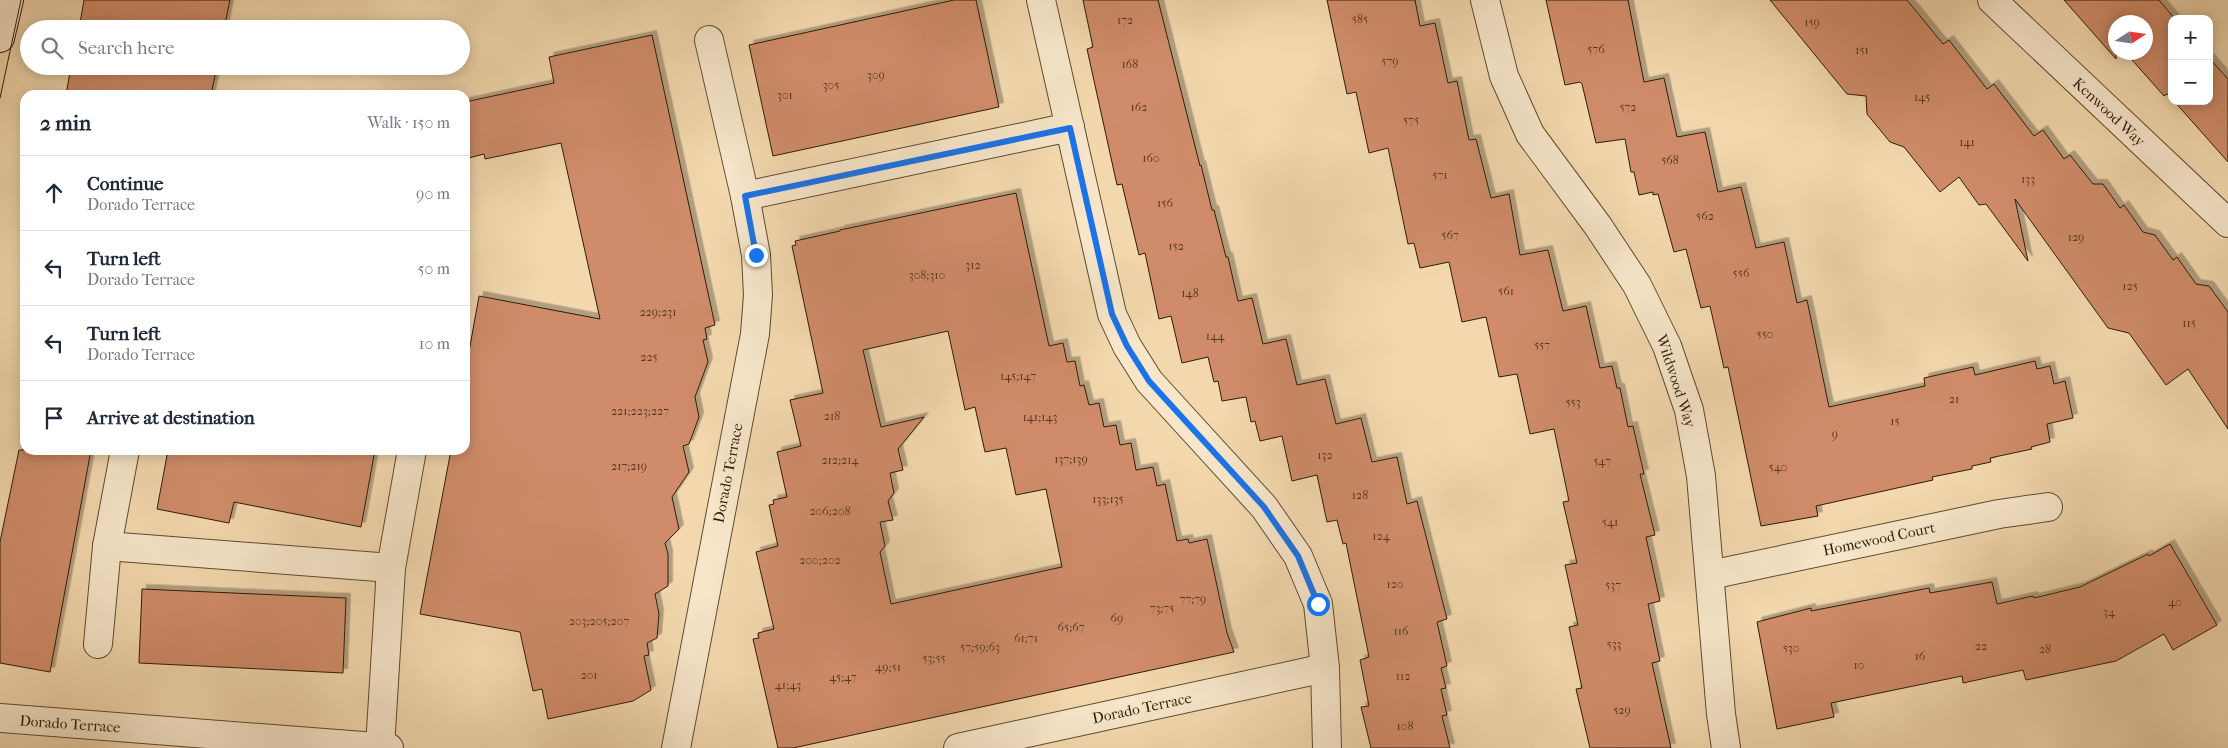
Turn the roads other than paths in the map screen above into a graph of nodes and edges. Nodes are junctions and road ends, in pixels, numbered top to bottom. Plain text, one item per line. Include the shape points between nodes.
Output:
1 (9, 0) edge
2 (1041, 0) edge
3 (1485, 0) edge
4 (1992, 0) edge
5 (0, 38) edge
6 (709, 40) dead end
7 (1070, 128) junction
8 (745, 196) junction
9 (2228, 223) edge
10 (124, 455) edge
11 (411, 455) edge
12 (2048, 507) dead end
13 (107, 546) junction
14 (391, 568) junction
15 (1710, 575) junction
16 (98, 644) dead end
17 (1325, 668) junction
18 (0, 718) edge
19 (384, 748) edge
20 (676, 748) edge
21 (958, 748) edge
22 (1328, 748) edge
23 (1726, 748) edge

1 - 5 street
2 - 7 street
3 - 15 street, Wildwood Way via 1504,76 1530,134 1637,285 1667,346 1688,410 1699,466
4 - 9 street, Kenwood Way
6 - 8 street, Dorado Terrace
7 - 8 street
7 - 17 street via 1106,290 1119,330 1149,381 1264,507 1298,556 1318,604
8 - 20 street, Dorado Terrace via 756,255 758,295 755,334
10 - 13 street
11 - 14 street, Dorado Terrace
12 - 15 street, Homewood Court via 1973,519
13 - 14 street
13 - 16 street
14 - 19 street, Dorado Terrace
15 - 23 street, Wildwood Way
17 - 21 street, Dorado Terrace
17 - 22 street
18 - 19 street, Dorado Terrace

